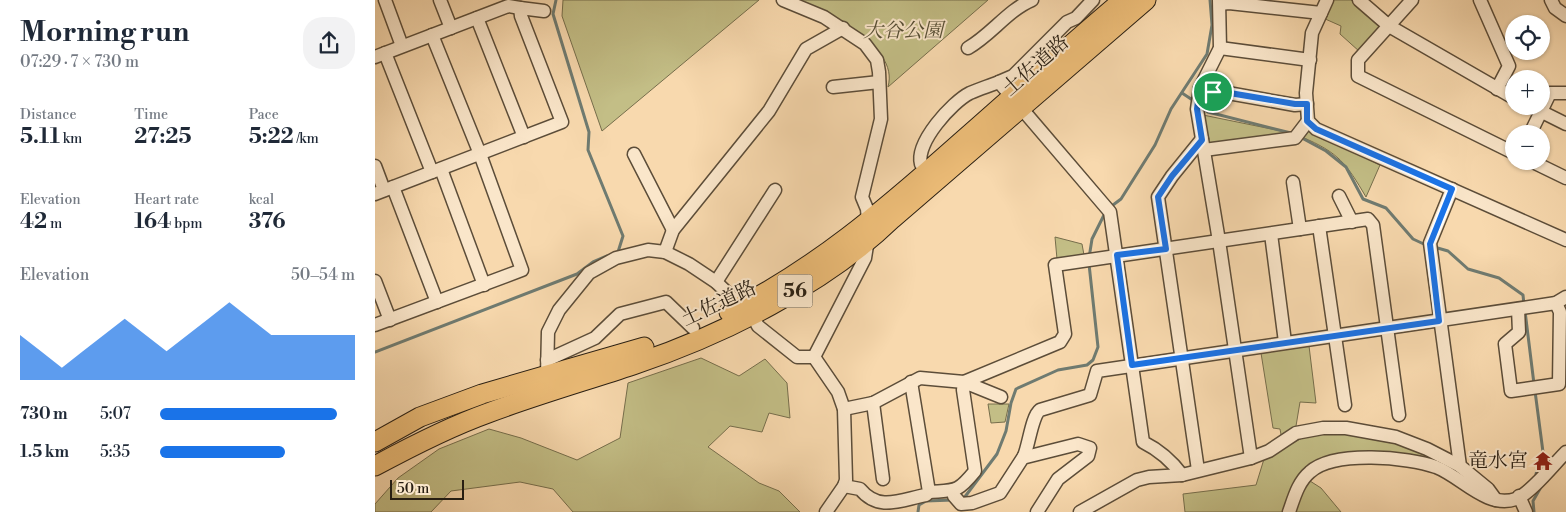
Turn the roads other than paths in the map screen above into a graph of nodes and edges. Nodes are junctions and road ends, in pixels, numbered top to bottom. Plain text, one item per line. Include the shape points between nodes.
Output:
1 (385, 0) edge
2 (440, 0) edge
3 (783, 0) edge
4 (1032, 0) edge
5 (1093, 0) edge
6 (1123, 0) edge
7 (1146, 0) edge
8 (1327, 0) edge
9 (1359, 0) edge
10 (1412, 0) edge
11 (1480, 0) edge
12 (1551, 0) edge
13 (1220, 2) edge
14 (498, 4) edge
15 (520, 8) junction
16 (544, 11) dead end
17 (1321, 13) junction
18 (1566, 16) edge
19 (477, 18) junction
20 (1389, 26) junction
21 (451, 28) junction
22 (843, 28) junction
23 (432, 35) junction
24 (403, 46) junction
25 (968, 48) dead end
26 (1220, 48) junction
27 (380, 55) edge
28 (1310, 60) junction
29 (879, 82) junction
30 (999, 82) junction
31 (833, 87) dead end
32 (1497, 89) junction
33 (1505, 93) edge
34 (1550, 93) edge
35 (1566, 93) edge
36 (1198, 98) junction
37 (1017, 103) junction
38 (1307, 104) junction
39 (1548, 115) edge
40 (1307, 121) junction
41 (1566, 124) edge
42 (523, 137) junction
43 (1203, 145) junction
44 (1505, 149) edge
45 (480, 154) junction
46 (634, 154) dead end
47 (375, 166) edge
48 (437, 170) junction
49 (1550, 170) edge
50 (928, 171) junction
51 (1566, 178) edge
52 (1293, 182) dead end
53 (1452, 189) junction
54 (384, 190) edge
55 (775, 190) dead end
56 (1339, 196) dead end
57 (868, 222) junction
58 (1352, 222) junction
59 (1319, 226) junction
60 (1300, 229) junction
61 (673, 230) junction
62 (1271, 234) junction
63 (1566, 240) edge
64 (1219, 241) junction
65 (868, 243) junction
66 (1166, 249) junction
67 (665, 252) junction
68 (1117, 255) junction
69 (375, 281) edge
70 (716, 282) junction
71 (485, 285) junction
72 (1561, 300) edge
73 (437, 302) junction
74 (1518, 309) junction
75 (746, 310) junction
76 (390, 320) junction
77 (1439, 321) junction
78 (375, 325) edge
79 (693, 328) junction
80 (1386, 328) junction
81 (1336, 335) junction
82 (1285, 342) junction
83 (1234, 349) junction
84 (814, 357) junction
85 (1181, 358) junction
86 (1132, 365) junction
87 (547, 367) junction
88 (911, 382) junction
89 (964, 382) junction
90 (1001, 397) dead end
91 (873, 403) junction
92 (1345, 405) dead end
93 (844, 409) junction
94 (1399, 415) dead end
95 (375, 442) edge
96 (1566, 452) edge
97 (1024, 456) junction
98 (1251, 458) junction
99 (375, 466) edge
100 (1460, 466) junction
101 (1198, 470) junction
102 (1182, 475) junction
103 (883, 479) dead end
104 (844, 486) junction
105 (929, 492) junction
106 (1519, 496) junction
107 (1496, 500) junction
108 (957, 501) edge
109 (826, 512) edge
110 (1037, 512) edge
111 (1080, 512) edge
112 (1289, 512) edge
113 (1526, 512) edge

1 - 24 street
2 - 21 street
3 - 22 street
4 - 25 street via 1022,4
5 - 30 street via 1013,76
6 - 37 highway, 土佐道路 / 56
7 - 37 highway, 土佐道路 / 56
8 - 17 street
9 - 20 street
10 - 20 street
11 - 32 street via 1509,66
12 - 18 street via 1555,8
13 - 17 street
13 - 26 street
14 - 15 street
14 - 19 street
15 - 16 street
15 - 42 street via 562,122
17 - 28 street via 1312,33
19 - 21 street
19 - 42 street
20 - 32 street
20 - 44 street via 1358,60 1358,76
21 - 23 street
22 - 29 street via 873,51
22 - 61 street via 807,49 769,111
23 - 24 street
23 - 45 street
24 - 27 street
26 - 28 street
26 - 36 street
27 - 48 street
28 - 38 street
29 - 31 street
29 - 57 street via 881,119 862,196
30 - 37 street
30 - 50 street via 968,94 947,111 921,152 921,164
32 - 33 street
34 - 35 street
36 - 38 street
36 - 43 street
37 - 50 highway, 土佐道路 / 56
37 - 65 highway, 土佐道路 / 56
37 - 68 street via 1107,209
38 - 40 street
39 - 41 street
40 - 43 street via 1298,135
40 - 53 street via 1316,129
42 - 45 street
43 - 64 street
43 - 66 street via 1159,193
45 - 48 street
45 - 71 street via 522,270
46 - 61 street
47 - 54 street
48 - 54 street
48 - 71 street
49 - 51 street
50 - 57 highway, 土佐道路 / 56
52 - 60 street
53 - 63 street
53 - 77 street via 1430,246
54 - 73 street
55 - 70 street
56 - 58 street
57 - 65 street
57 - 75 highway, 土佐道路 / 56
58 - 59 street
58 - 80 street via 1368,219 1373,225
59 - 60 street
59 - 81 street
60 - 62 street
61 - 67 street
62 - 64 street
62 - 82 street
64 - 66 street
64 - 83 street
65 - 75 highway, 土佐道路 / 56 via 797,290
65 - 84 street via 865,258
66 - 68 street
66 - 85 street
67 - 70 street
67 - 87 street via 648,250 626,254 589,273 559,310 548,332
68 - 86 street
68 - 89 street via 1055,265 1065,334 1060,342
69 - 76 street
70 - 75 street
71 - 73 street
72 - 74 street
72 - 74 street via 1559,384 1511,390 1505,344 1519,332
73 - 76 street
74 - 77 street
75 - 79 highway, 土佐道路 / 56
75 - 84 street via 758,326 797,357
75 - 99 highway, 土佐道路 / 56 via 710,335 634,365 488,413 423,439
76 - 78 street
77 - 80 street
77 - 100 street
79 - 87 highway, 土佐道路 / 56 via 631,352
79 - 87 street via 666,302 620,314 595,338
80 - 81 street
80 - 94 street
81 - 82 street
81 - 92 street
82 - 83 street
83 - 85 street
83 - 98 street
84 - 93 street via 838,392
85 - 86 street
85 - 101 street
86 - 97 street via 1097,371 1090,395 1040,410
86 - 102 street via 1143,442 1173,463
87 - 95 highway, 土佐道路 / 56 via 420,417
88 - 89 street via 920,378
88 - 91 street
88 - 105 street
89 - 90 street
89 - 108 street via 975,471 961,488
91 - 93 street
91 - 103 street
93 - 104 street
96 - 106 street
97 - 108 street via 1000,493 972,503
97 - 110 street via 1078,444 1090,448 1089,456 1058,480
98 - 100 street via 1269,451 1296,433 1346,428 1396,438
98 - 101 street
100 - 107 street via 1488,489
101 - 102 street
102 - 111 street via 1149,476 1137,480
104 - 105 street via 860,489 867,500 885,505
104 - 109 street
105 - 108 street
106 - 107 street
106 - 113 street
107 - 112 street via 1437,468 1407,459 1346,459 1328,462 1310,471 1296,490

